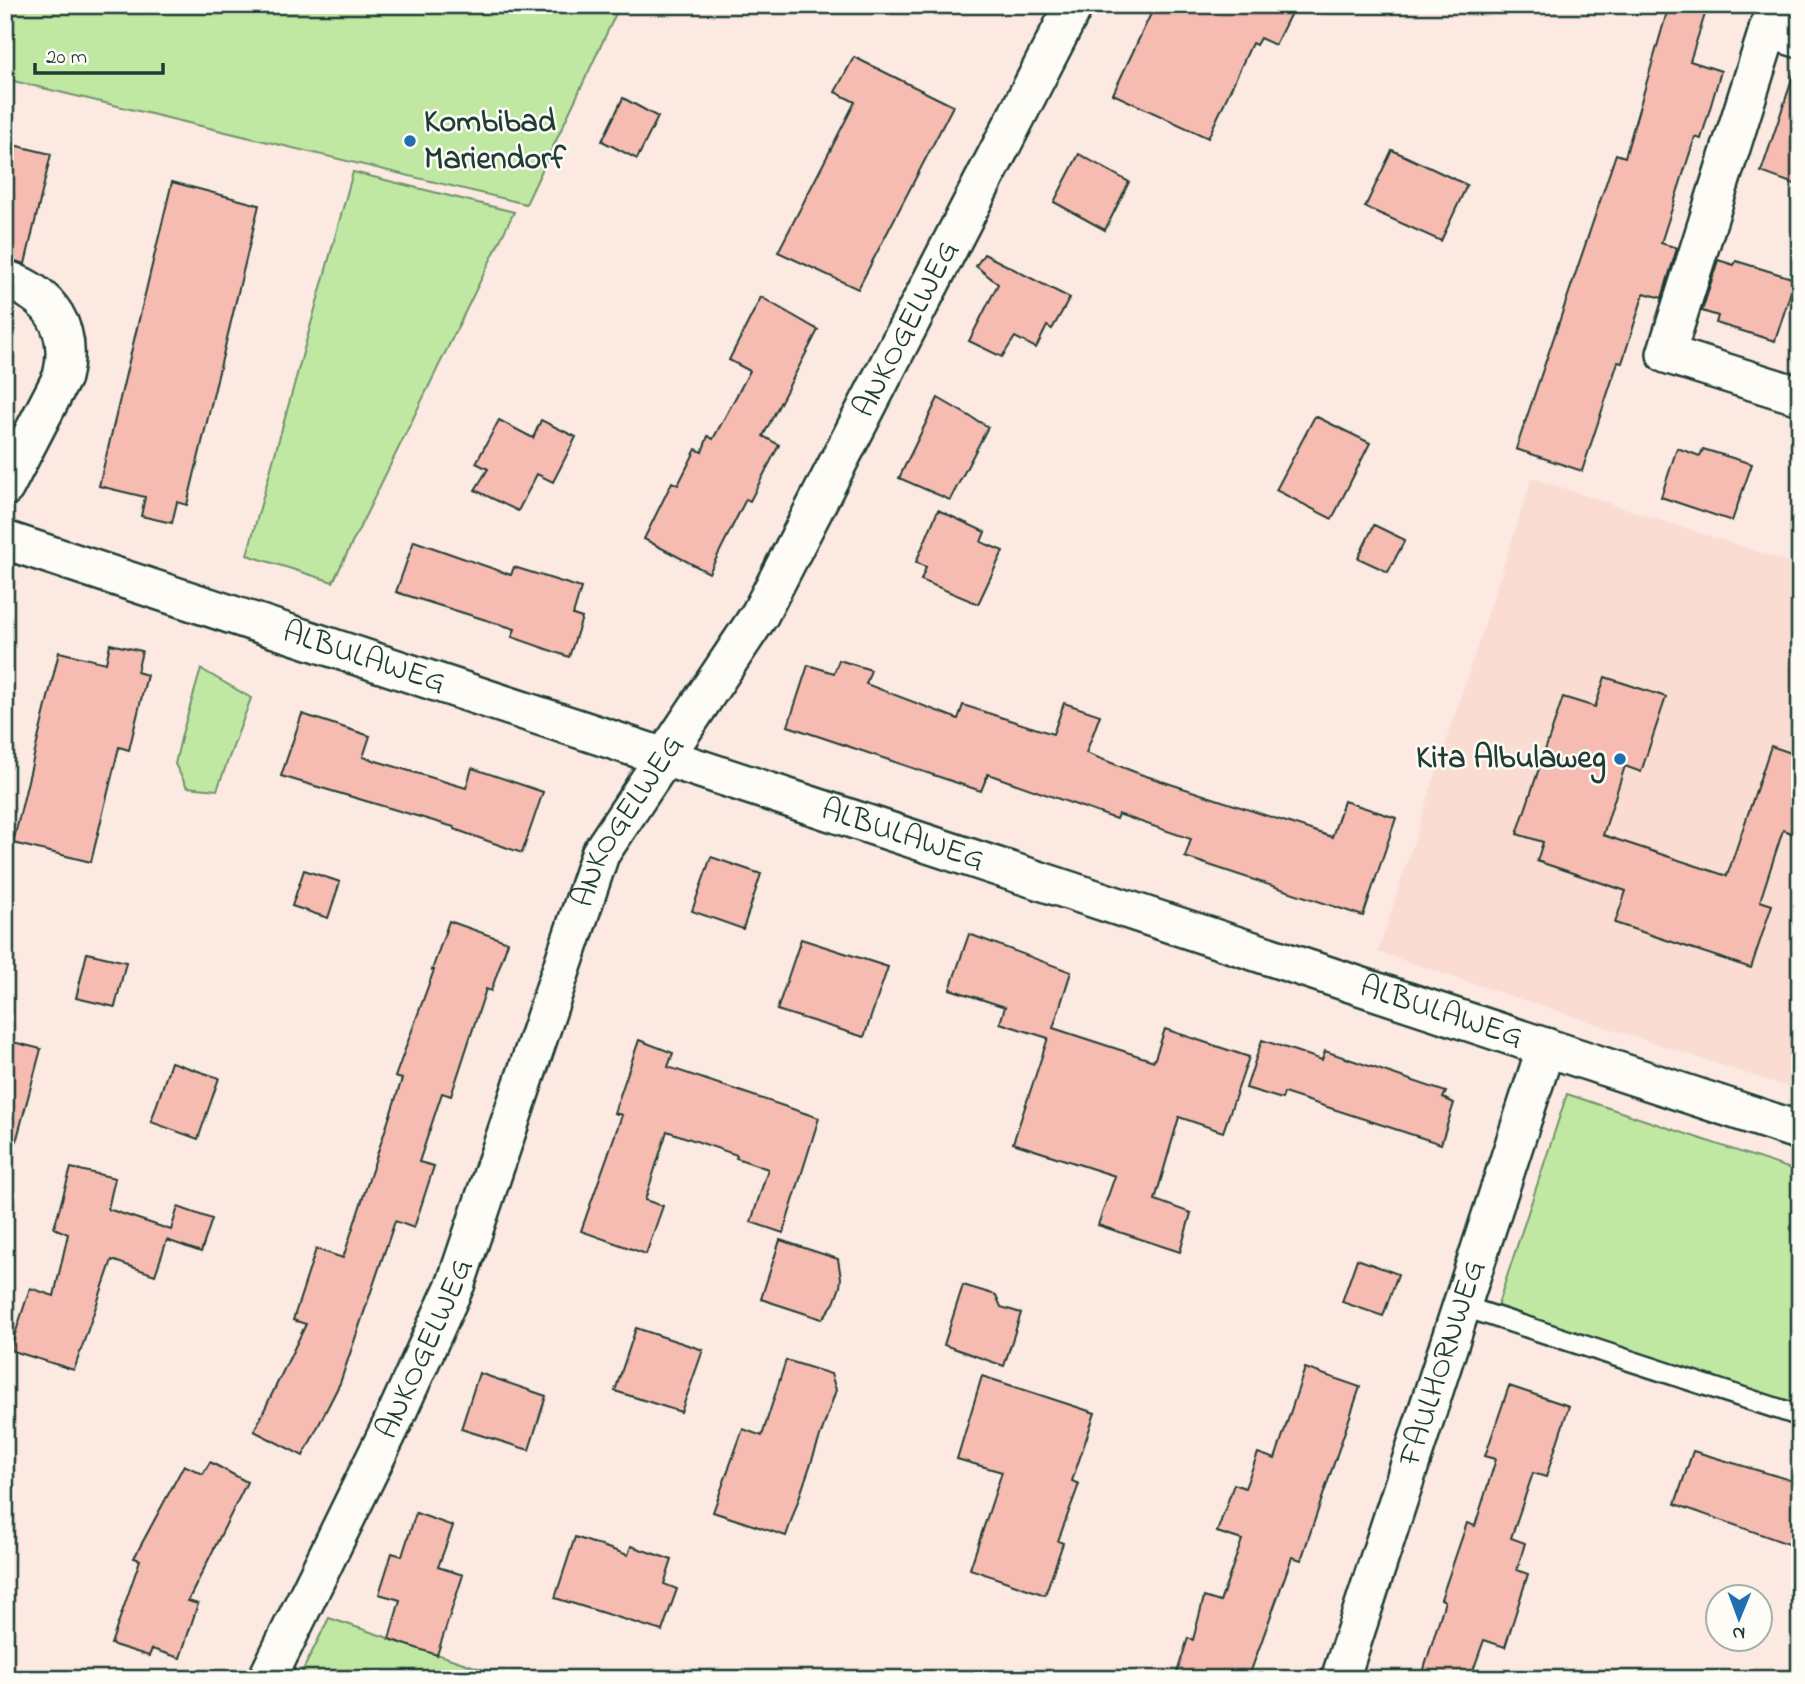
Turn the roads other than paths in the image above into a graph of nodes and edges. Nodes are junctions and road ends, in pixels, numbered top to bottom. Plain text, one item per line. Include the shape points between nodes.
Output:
1 (1074, 5) edge
2 (1781, 24) edge
3 (5, 279) edge
4 (1800, 396) edge
5 (5, 487) edge
6 (5, 540) edge
7 (664, 757) junction
8 (1546, 1047) junction
9 (1800, 1131) edge
10 (1462, 1306) junction
11 (1800, 1416) edge
12 (267, 1679) edge
13 (1340, 1679) edge

1 - 7 street, ANKOGELWEG via 760,614
2 - 4 street via 1665,354
3 - 5 street via 26,286 45,300 59,319 66,359 62,377
6 - 7 street, ALBULAWEG
7 - 8 street, ALBULAWEG
7 - 12 street, ANKOGELWEG via 600,854 456,1283
8 - 9 street, ALBULAWEG
8 - 10 street, FAULHORNWEG
10 - 11 lane
10 - 13 street, FAULHORNWEG

